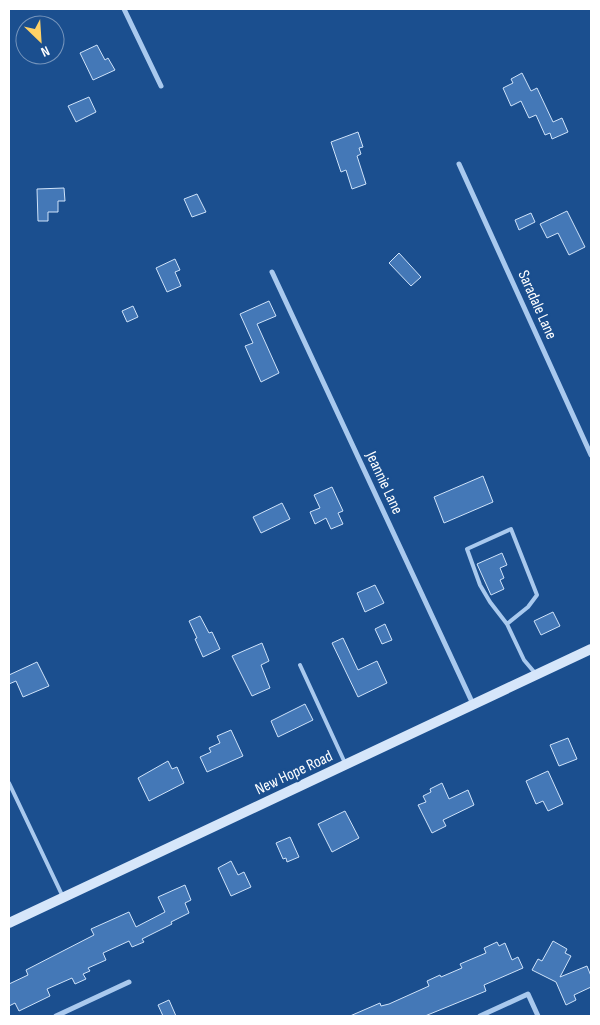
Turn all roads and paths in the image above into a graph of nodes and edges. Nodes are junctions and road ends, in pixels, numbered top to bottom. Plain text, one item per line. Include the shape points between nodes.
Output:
1 (124, 9) edge
2 (161, 86) dead end
3 (459, 164) dead end
4 (272, 272) dead end
5 (591, 456) edge
6 (507, 624) junction
7 (591, 650) edge
8 (300, 665) dead end
9 (537, 675) junction
10 (474, 705) junction
11 (346, 765) junction
12 (9, 783) edge
13 (63, 898) junction
14 (9, 923) edge
15 (129, 982) dead end
16 (56, 1016) edge
17 (480, 1016) edge
18 (538, 1016) edge

1 - 2 street
3 - 5 street, Saradale Lane
4 - 10 street, Jeannie Lane
6 - 6 lane via 480,585 467,549 511,529 537,595 528,608
6 - 9 lane via 524,660
7 - 9 main road, New Hope Road
8 - 11 lane
9 - 10 main road, New Hope Road
10 - 11 main road, New Hope Road
11 - 13 main road, New Hope Road
12 - 13 lane
13 - 14 main road, New Hope Road
15 - 16 street
17 - 18 street via 528,994

